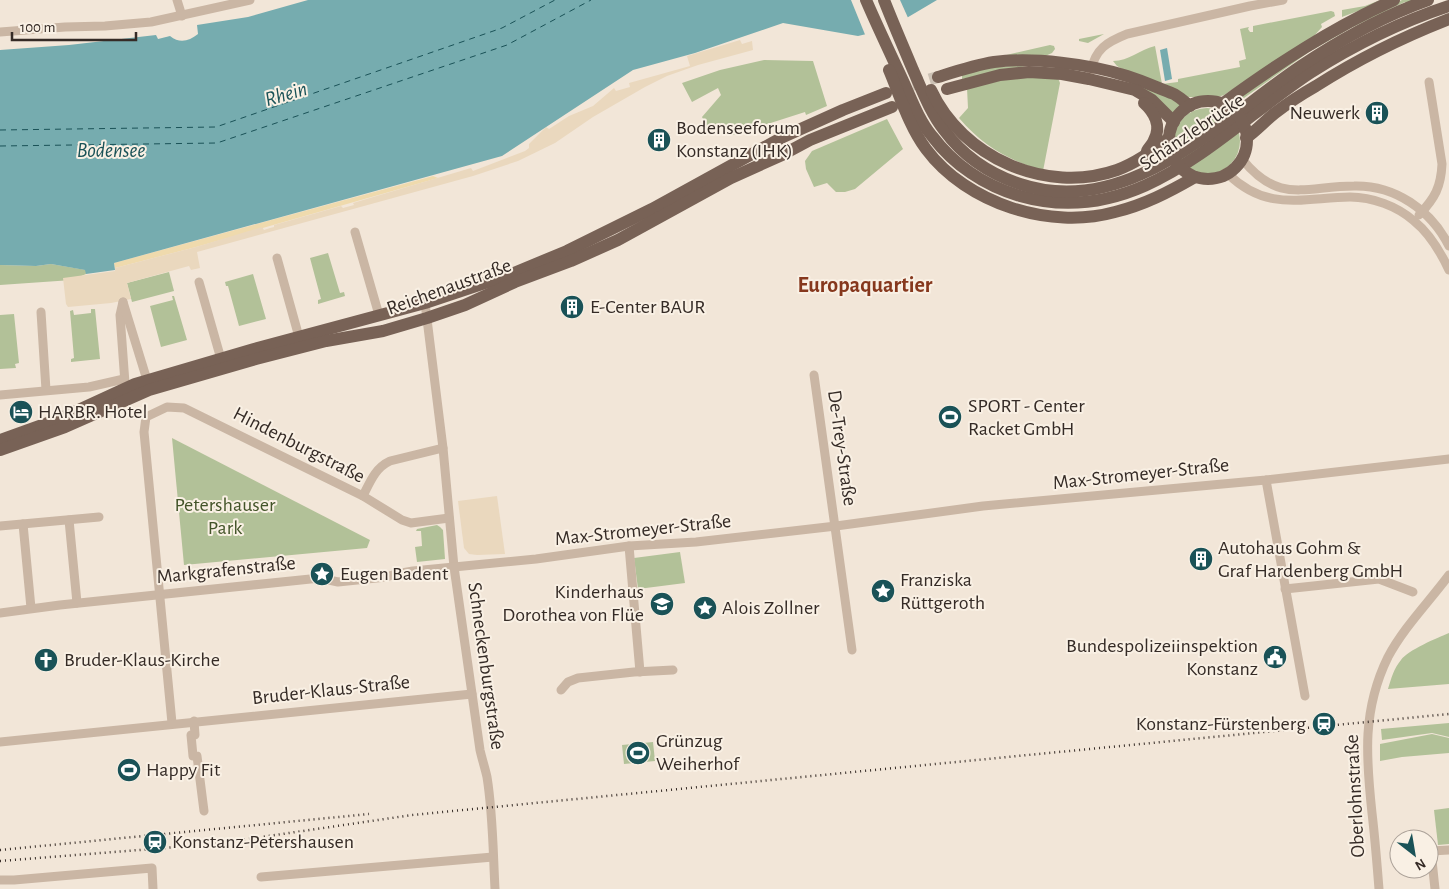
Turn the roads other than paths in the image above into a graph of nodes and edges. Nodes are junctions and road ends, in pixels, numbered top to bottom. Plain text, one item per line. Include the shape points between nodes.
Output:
1 (177, 0) edge
2 (250, 0) edge
3 (866, 0) edge
4 (884, 0) edge
5 (1283, 0) edge
6 (1394, 0) edge
7 (1428, 0) edge
8 (1449, 6) edge
9 (1410, 14) junction
10 (182, 16) junction
11 (1449, 20) edge
12 (876, 23) junction
13 (0, 32) edge
14 (960, 70) junction
15 (915, 73) junction
16 (1091, 73) junction
17 (938, 77) tunnel mouth
18 (1429, 82) dead end
19 (1140, 93) junction
20 (1222, 104) junction
21 (1190, 106) junction
22 (1174, 122) junction
23 (1169, 138) junction
24 (1246, 138) junction
25 (1143, 157) junction
26 (1242, 159) junction
27 (1228, 174) junction
28 (1195, 177) junction
29 (1423, 211) junction
30 (1414, 220) junction
31 (355, 232) dead end
32 (1449, 246) edge
33 (277, 258) dead end
34 (1449, 270) edge
35 (198, 282) dead end
36 (425, 303) junction
37 (41, 312) dead end
38 (379, 315) junction
39 (427, 318) junction
40 (374, 333) junction
41 (300, 337) junction
42 (138, 352) junction
43 (123, 356) junction
44 (220, 359) junction
45 (814, 375) dead end
46 (147, 380) junction
47 (125, 383) junction
48 (46, 390) junction
49 (0, 395) edge
50 (0, 440) edge
51 (443, 448) junction
52 (0, 450) edge
53 (1449, 459) edge
54 (1266, 480) junction
55 (363, 496) junction
56 (99, 517) dead end
57 (449, 518) junction
58 (69, 520) junction
59 (23, 524) junction
60 (0, 526) edge
61 (836, 526) junction
62 (629, 546) junction
63 (454, 567) junction
64 (1449, 575) edge
65 (1286, 588) junction
66 (1413, 592) dead end
67 (160, 594) junction
68 (77, 603) junction
69 (31, 608) junction
70 (0, 613) edge
71 (852, 650) dead end
72 (673, 670) dead end
73 (640, 672) junction
74 (561, 690) dead end
75 (472, 694) junction
76 (1305, 696) dead end
77 (194, 721) junction
78 (172, 723) junction
79 (0, 742) edge
80 (204, 811) dead end
81 (1449, 850) edge
82 (493, 857) junction
83 (261, 877) dead end
84 (0, 880) edge
85 (153, 889) edge
86 (495, 889) edge
87 (1379, 889) edge
88 (1435, 889) edge

1 - 10 street
2 - 10 street
3 - 12 main road, Schänzlebrücke
4 - 15 main road, Schänzlebrücke
5 - 16 street via 1126,34 1102,47
6 - 20 main road via 1318,38
7 - 9 main road
8 - 9 main road
9 - 12 main road, Schänzlebrücke via 1326,64 1162,178 1116,197 1072,204 1032,200 1012,194 980,180 946,153 918,114
9 - 15 main road, Schänzlebrücke via 1360,31 1308,61 1162,164 1128,180 1085,191 1028,187 987,169 957,146 945,131
10 - 13 street via 105,26
11 - 24 main road via 1416,32 1336,73 1275,113
12 - 28 main road via 878,44 926,149 948,171 979,193 1022,211 1060,217 1094,216 1147,202
14 - 16 main road via 1008,61 1050,62
14 - 16 main road via 952,88 1000,75
14 - 17 main road
15 - 25 main road via 928,84 944,114 970,142 1008,164 1032,173 1060,178 1096,176
16 - 19 main road
16 - 21 main road via 1126,75 1147,82
18 - 29 street via 1442,173 1436,193
19 - 22 main road
19 - 25 main road via 1153,112 1157,126 1157,134
20 - 21 main road via 1204,102
20 - 24 main road via 1241,121
21 - 22 main road
22 - 23 main road
23 - 25 main road
23 - 28 main road via 1169,148 1177,164
24 - 26 main road
26 - 27 main road
26 - 29 street via 1258,176 1279,187 1294,190 1371,188 1401,197
27 - 28 main road via 1216,178
27 - 30 street via 1243,187 1273,199 1367,199 1390,206
29 - 30 street
29 - 32 street
30 - 34 street
31 - 38 street
33 - 41 street
35 - 44 street
36 - 38 main road, Reichenaustraße
36 - 39 street, Schneckenburgstraße
36 - 39 main road, Reichenaustraße via 509,275 567,251 652,209 783,137 843,110 885,94 894,98 891,108 815,138 732,178 586,255
37 - 48 street
38 - 40 main road via 379,326
38 - 41 main road, Reichenaustraße
39 - 40 main road, Reichenaustraße
39 - 51 street, Schneckenburgstraße
40 - 52 main road, Reichenaustraße via 326,341 149,390 65,427
41 - 44 main road, Reichenaustraße
42 - 43 street
42 - 43 street via 123,302 120,315
42 - 46 street
43 - 47 street
44 - 46 main road, Reichenaustraße
45 - 61 street, De-Trey-Straße
46 - 47 main road, Reichenaustraße
47 - 48 street
47 - 50 main road, Reichenaustraße via 59,419
48 - 49 street
51 - 55 street via 383,465
51 - 57 street, Schneckenburgstraße
53 - 54 street, Max-Stromeyer-Straße
54 - 61 street, Max-Stromeyer-Straße via 983,506
54 - 65 street
55 - 57 street, Hindenburgstraße via 411,523
55 - 67 street, Hindenburgstraße via 184,408 167,407 146,417 144,432
56 - 58 street
57 - 63 street, Schneckenburgstraße
58 - 59 street
58 - 68 street
59 - 60 street
59 - 69 street
61 - 62 street, Max-Stromeyer-Straße
61 - 71 street
62 - 63 street, Max-Stromeyer-Straße
62 - 73 street
63 - 67 street, Markgrafenstraße via 386,578 338,582 320,578
63 - 75 street, Schneckenburgstraße
64 - 87 street, Oberlohnstraße via 1388,657 1372,701 1366,743
65 - 66 street via 1380,579
65 - 76 street
67 - 68 street, Markgrafenstraße
67 - 78 street
68 - 69 street, Markgrafenstraße
69 - 70 street, Markgrafenstraße
72 - 73 street
73 - 74 street via 578,678
75 - 77 street, Bruder-Klaus-Straße
75 - 82 street, Schneckenburgstraße via 488,785
77 - 78 street, Bruder-Klaus-Straße
77 - 80 street via 195,735 191,735 193,756 198,756
78 - 79 street, Bruder-Klaus-Straße
81 - 88 street via 1431,851
82 - 83 street
82 - 86 street, Schneckenburgstraße
84 - 85 street via 152,868

